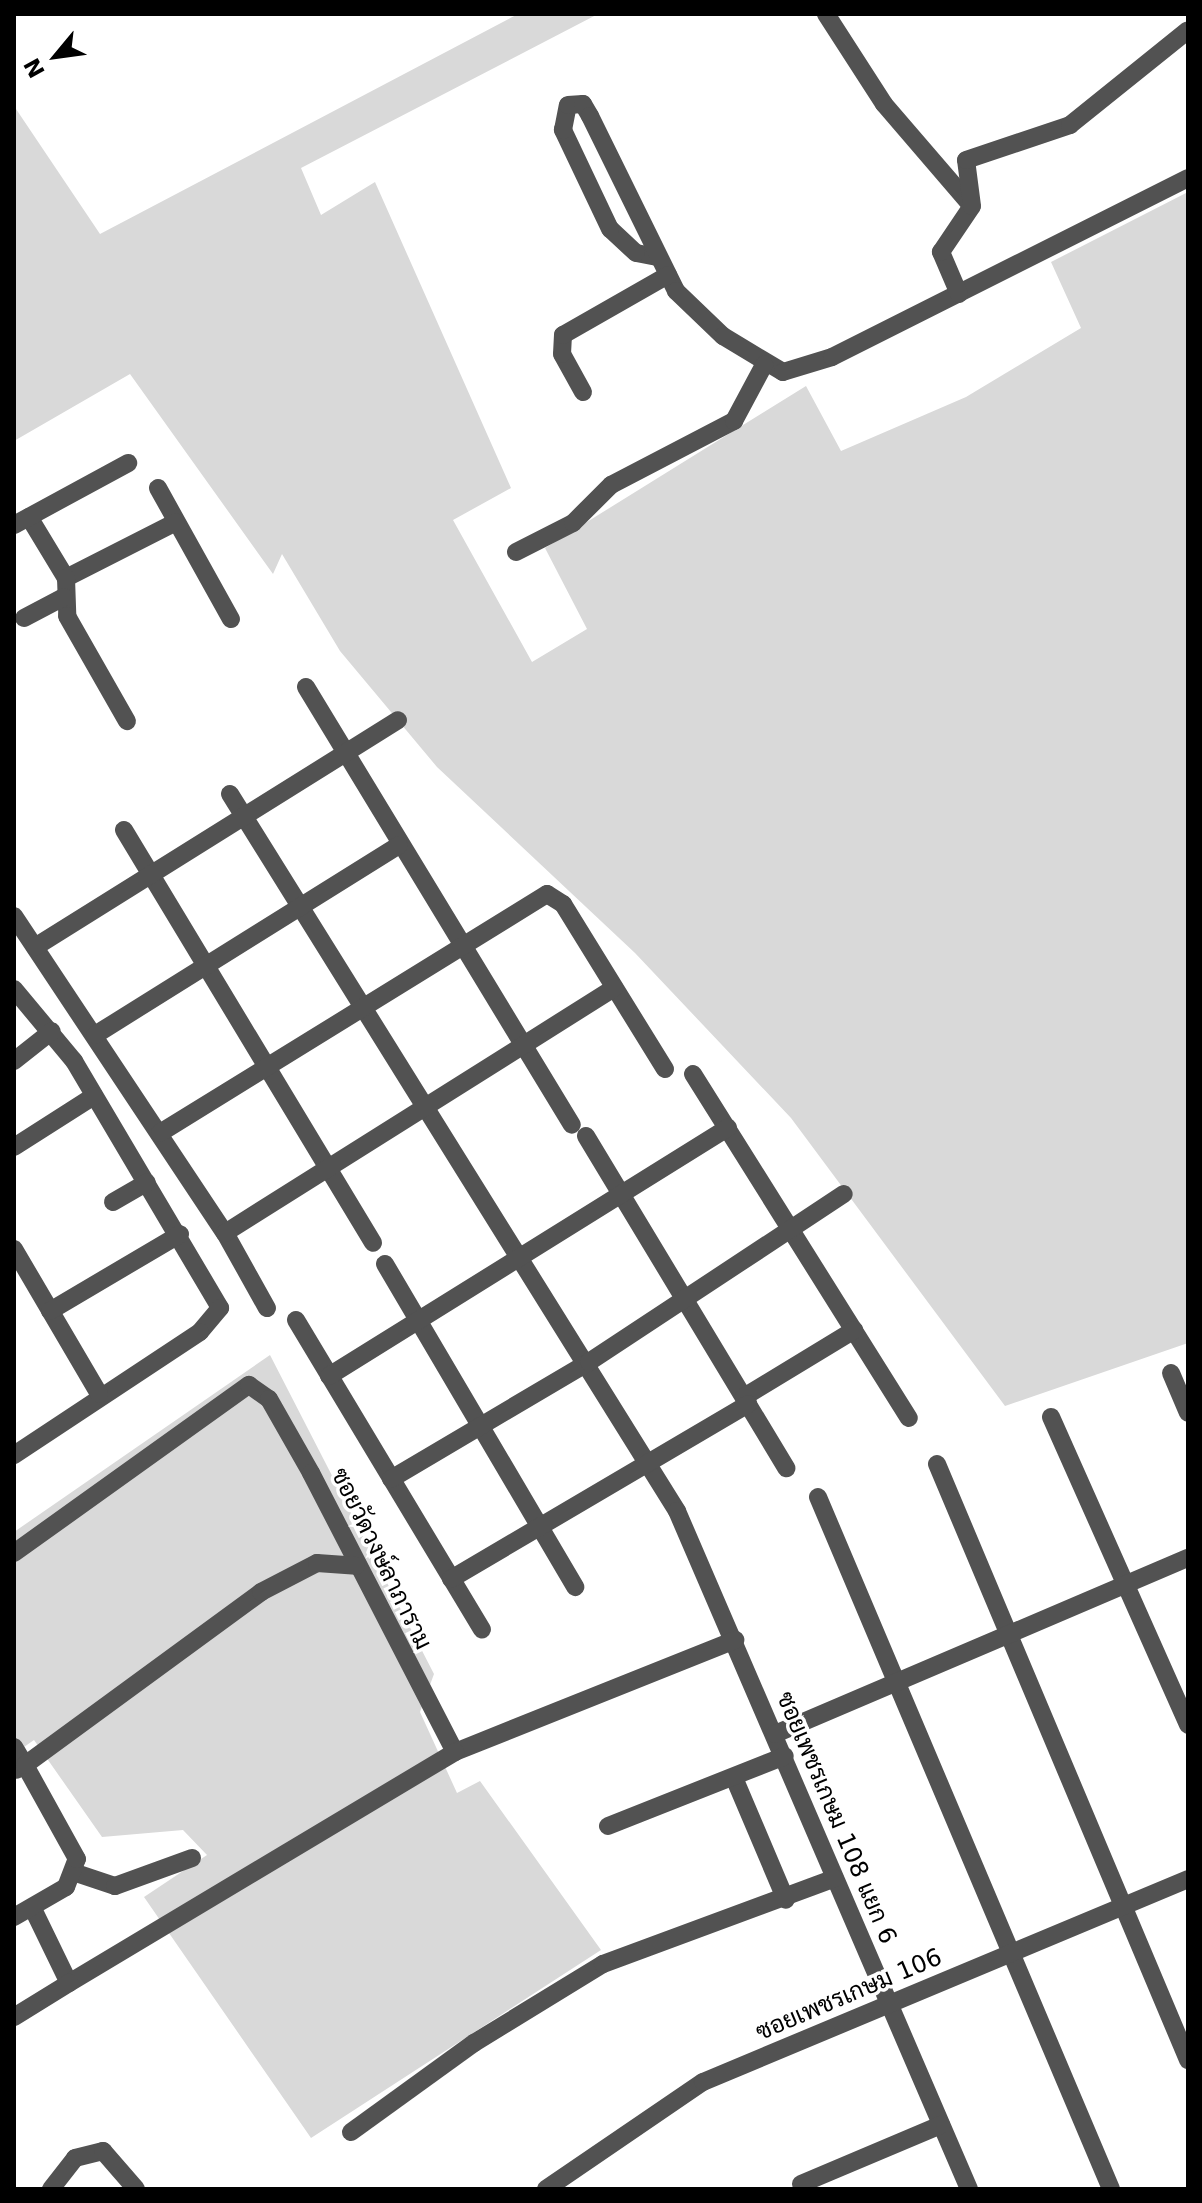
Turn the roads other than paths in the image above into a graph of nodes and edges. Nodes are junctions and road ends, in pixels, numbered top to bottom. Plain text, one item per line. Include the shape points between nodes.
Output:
1 (826, 14) edge
2 (1188, 30) edge
3 (1188, 178) edge
4 (972, 206) junction
5 (657, 257) junction
6 (668, 275) junction
7 (959, 294) junction
8 (764, 365) junction
9 (583, 392) dead end
10 (128, 463) dead end
11 (158, 488) dead end
12 (21, 521) edge
13 (176, 522) junction
14 (516, 552) dead end
15 (65, 588) junction
16 (24, 618) dead end
17 (231, 619) dead end
18 (306, 687) dead end
19 (398, 720) dead end
20 (127, 721) dead end
21 (342, 754) junction
22 (230, 794) dead end
23 (244, 818) junction
24 (124, 830) dead end
25 (399, 845) junction
26 (151, 875) junction
27 (299, 906) junction
28 (14, 916) edge
29 (463, 946) junction
30 (35, 947) junction
31 (205, 967) junction
32 (614, 988) junction
33 (14, 989) edge
34 (362, 1006) junction
35 (52, 1031) junction
36 (95, 1035) junction
37 (523, 1044) junction
38 (14, 1061) edge
39 (267, 1067) junction
40 (665, 1069) dead end
41 (693, 1074) dead end
42 (94, 1096) junction
43 (426, 1107) junction
44 (728, 1128) junction
45 (160, 1133) junction
46 (14, 1147) edge
47 (327, 1168) junction
48 (147, 1182) junction
49 (621, 1194) junction
50 (844, 1194) dead end
51 (113, 1202) dead end
52 (792, 1229) junction
53 (225, 1233) junction
54 (180, 1234) junction
55 (373, 1243) dead end
56 (14, 1249) edge
57 (522, 1258) junction
58 (385, 1264) dead end
59 (683, 1297) junction
60 (267, 1308) dead end
61 (50, 1311) junction
62 (296, 1320) dead end
63 (420, 1321) junction
64 (854, 1330) junction
65 (589, 1362) junction
66 (1171, 1373) dead end
67 (329, 1376) junction
68 (99, 1394) junction
69 (746, 1400) junction
70 (1188, 1413) edge
71 (1051, 1417) dead end
72 (909, 1418) dead end
73 (480, 1421) junction
74 (14, 1455) edge
75 (937, 1464) dead end
76 (644, 1465) junction
77 (786, 1468) dead end
78 (391, 1479) junction
79 (818, 1497) dead end
80 (539, 1523) junction
81 (14, 1553) edge
82 (1188, 1558) edge
83 (356, 1566) junction
84 (451, 1579) junction
85 (1126, 1585) junction
86 (575, 1587) dead end
87 (482, 1629) dead end
88 (1008, 1635) junction
89 (735, 1640) junction
90 (897, 1682) junction
91 (1188, 1725) edge
92 (775, 1734) junction
93 (14, 1747) edge
94 (455, 1752) junction
95 (785, 1756) junction
96 (19, 1768) edge
97 (735, 1780) junction
98 (608, 1826) dead end
99 (192, 1858) dead end
100 (76, 1873) junction
101 (835, 1878) junction
102 (1188, 1879) edge
103 (786, 1900) junction
104 (1121, 1906) junction
105 (33, 1909) junction
106 (14, 1917) edge
107 (1009, 1951) junction
108 (69, 1983) junction
109 (890, 2008) junction
110 (14, 2017) edge
111 (1188, 2060) edge
112 (941, 2125) junction
113 (351, 2132) dead end
114 (801, 2184) dead end
115 (51, 2189) edge
116 (136, 2189) edge
117 (546, 2189) edge
118 (969, 2189) edge
119 (1111, 2189) edge

1 - 4 street via 884,104
2 - 4 street via 1070,125 966,160
3 - 7 street
4 - 7 street via 942,242
5 - 5 street via 636,253 610,229 563,130 568,105 583,104
5 - 6 street
6 - 8 street via 696,311
6 - 9 street via 563,335 562,354
7 - 8 street via 832,357 783,372
8 - 14 street via 734,421 611,485 573,523
10 - 12 street
11 - 13 street
12 - 15 street
13 - 15 street
13 - 17 street
15 - 16 street
15 - 20 street via 67,616
18 - 21 street
19 - 21 street
21 - 23 street
21 - 25 street
22 - 23 street, ซอยเพชรเกษม 108 แยก 6
23 - 26 street
23 - 27 street, ซอยเพชรเกษม 108 แยก 6
24 - 26 street
25 - 27 street
25 - 29 street
26 - 30 street
26 - 31 street
27 - 31 street
27 - 34 street, ซอยเพชรเกษม 108 แยก 6
28 - 30 street
29 - 32 street via 556,895
29 - 34 street
29 - 37 street
30 - 36 street
31 - 36 street
31 - 39 street
32 - 37 street
32 - 40 street
33 - 35 street
34 - 39 street
34 - 43 street, ซอยเพชรเกษม 108 แยก 6
35 - 38 street
35 - 42 street
36 - 45 street
37 - 43 street
37 - 49 street
39 - 45 street
39 - 47 street
41 - 44 street
42 - 46 street
42 - 48 street
43 - 47 street
43 - 57 street, ซอยเพชรเกษม 108 แยก 6
44 - 49 street
44 - 52 street
45 - 53 street
47 - 53 street
47 - 55 street
48 - 51 street
48 - 54 street
49 - 57 street
49 - 59 street
50 - 52 street
52 - 59 street
52 - 64 street
53 - 60 street
54 - 61 street
54 - 68 street via 216,1294 215,1318
56 - 61 street
57 - 63 street
57 - 65 street, ซอยเพชรเกษม 108 แยก 6
58 - 63 street
59 - 65 street
59 - 69 street
61 - 68 street
62 - 67 street
63 - 67 street
63 - 73 street
64 - 69 street
64 - 72 street
65 - 73 street
65 - 76 street, ซอยเพชรเกษม 108 แยก 6
66 - 70 street
67 - 78 street
68 - 74 street
69 - 76 street
69 - 77 street
71 - 85 street
73 - 78 street
73 - 80 street
75 - 88 street
76 - 80 street
76 - 89 street, ซอยเพชรเกษม 108 แยก 6 via 698,1554
78 - 84 street
79 - 90 street
80 - 84 street
80 - 86 street
81 - 83 street, ซอยวัดวงษ์ลาภาราม via 249,1385 269,1399
82 - 85 street
83 - 94 street, ซอยวัดวงษ์ลาภาราม
83 - 96 street via 317,1563 261,1592
84 - 87 street
85 - 88 street
85 - 91 street
88 - 90 street
88 - 104 street
89 - 92 street, ซอยเพชรเกษม 108 แยก 6
89 - 94 street
90 - 92 street
90 - 107 street
92 - 95 street, ซอยเพชรเกษม 108 แยก 6
93 - 96 street
94 - 108 street
95 - 97 street
95 - 101 street, ซอยเพชรเกษม 108 แยก 6
96 - 100 street via 72,1847
97 - 98 street
97 - 103 street
99 - 100 street via 115,1886
100 - 105 street
101 - 103 street
101 - 109 street, ซอยเพชรเกษม 108 แยก 6
102 - 104 street, ซอยเพชรเกษม 106
103 - 113 street via 603,1964 474,2043
104 - 107 street, ซอยเพชรเกษม 106
104 - 111 street
105 - 106 street
105 - 108 street
107 - 109 street, ซอยเพชรเกษม 106
107 - 119 street
108 - 110 street
109 - 112 street, ซอยเพชรเกษม 108 แยก 6
109 - 117 street, ซอยเพชรเกษม 106 via 703,2082
112 - 114 street
112 - 118 street, ซอยเพชรเกษม 108 แยก 6
115 - 116 street via 75,2158 103,2151

